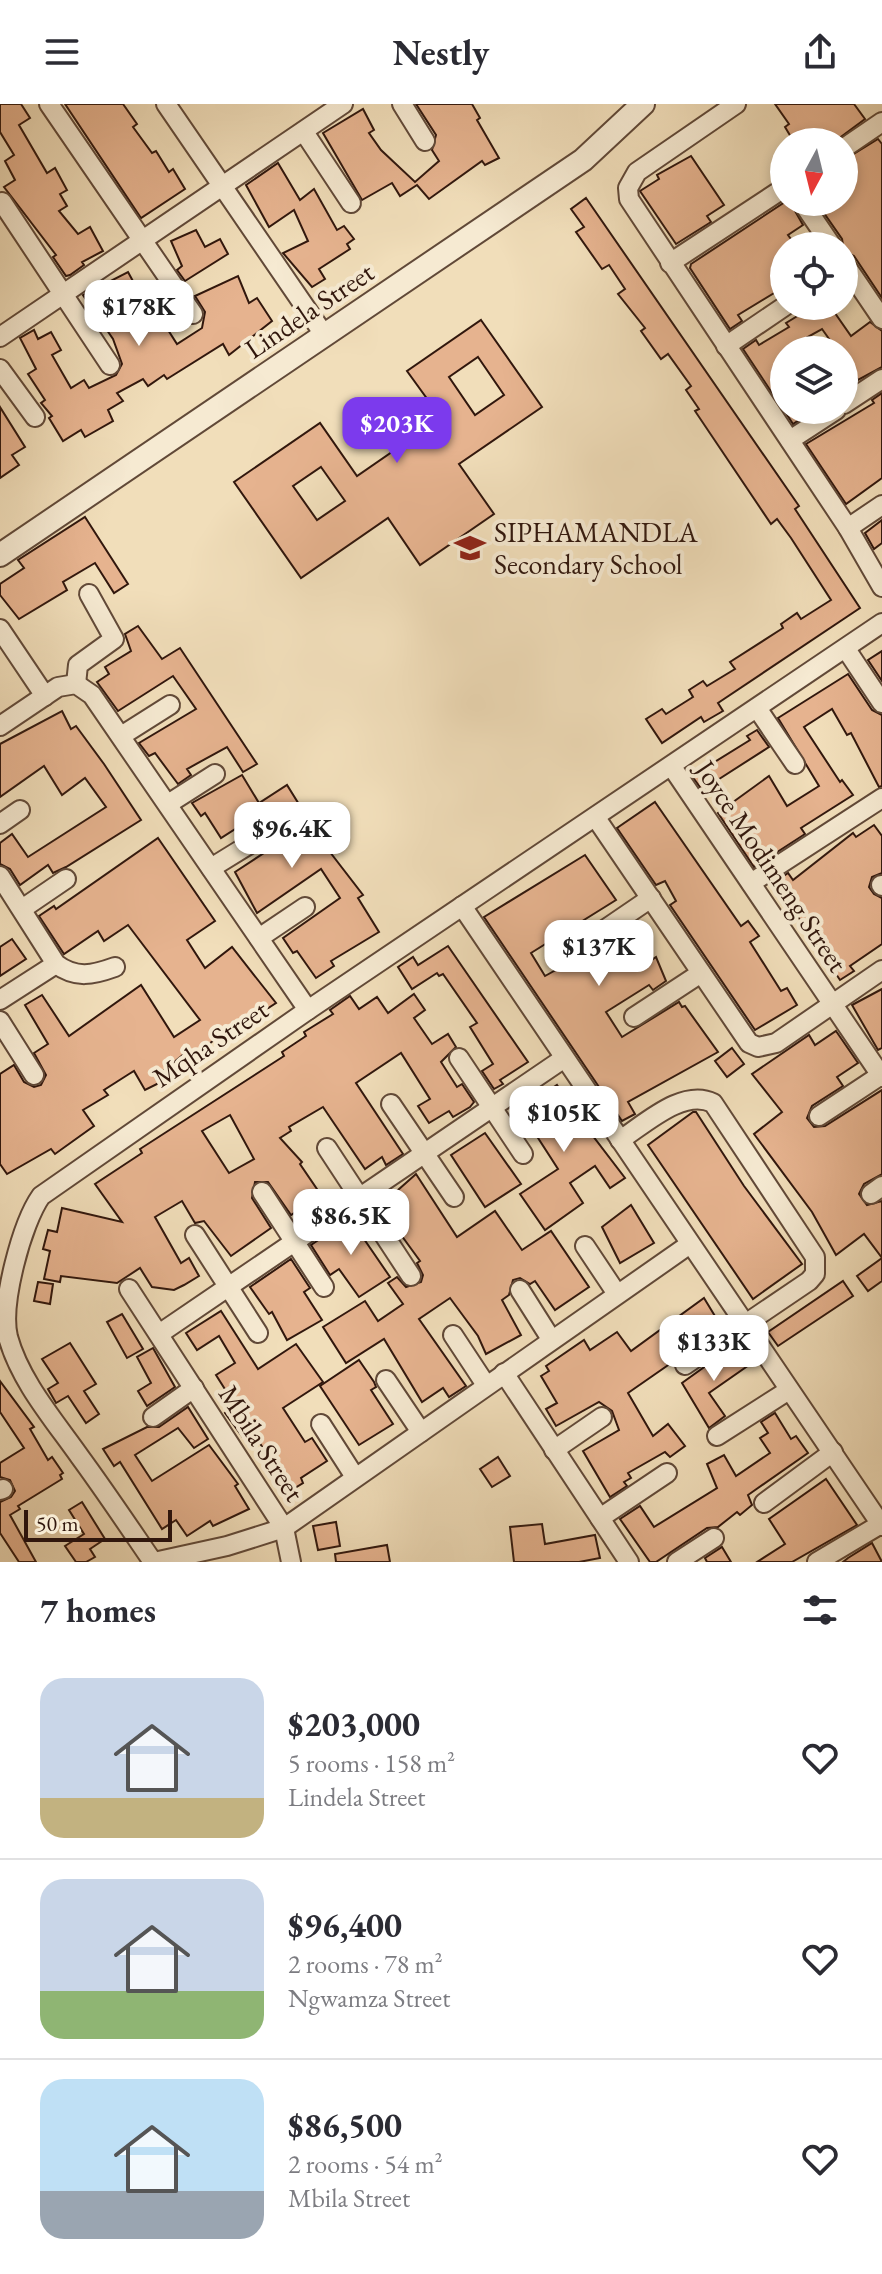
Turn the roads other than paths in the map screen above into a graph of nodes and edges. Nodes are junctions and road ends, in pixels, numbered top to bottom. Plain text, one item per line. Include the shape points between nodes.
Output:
1 (49, 104) edge
2 (166, 104) edge
3 (402, 104) edge
4 (643, 104) edge
5 (736, 104) edge
6 (341, 105) edge
7 (882, 122) edge
8 (304, 132) junction
9 (858, 138) edge
10 (425, 141) dead end
11 (221, 189) junction
12 (770, 197) edge
13 (2, 202) dead end
14 (351, 203) dead end
15 (142, 242) junction
16 (670, 263) junction
17 (858, 285) edge
18 (64, 295) junction
19 (193, 314) dead end
20 (770, 316) edge
21 (882, 319) edge
22 (325, 336) junction
23 (0, 337) edge
24 (726, 346) junction
25 (110, 365) dead end
26 (0, 369) edge
27 (882, 379) edge
28 (858, 395) edge
29 (35, 417) dead end
30 (815, 424) edge
31 (790, 440) junction
32 (882, 505) edge
33 (848, 528) junction
34 (0, 555) edge
35 (882, 587) edge
36 (89, 594) dead end
37 (882, 623) edge
38 (0, 629) edge
39 (846, 649) junction
40 (76, 684) junction
41 (45, 696) junction
42 (882, 703) edge
43 (170, 705) dead end
44 (757, 708) junction
45 (0, 726) edge
46 (121, 736) junction
47 (795, 764) dead end
48 (672, 767) junction
49 (215, 774) dead end
50 (882, 798) edge
51 (168, 804) junction
52 (20, 810) dead end
53 (596, 818) junction
54 (0, 824) edge
55 (258, 839) dead end
56 (211, 868) junction
57 (0, 876) edge
58 (66, 879) dead end
59 (751, 883) junction
60 (651, 898) junction
61 (462, 906) junction
62 (305, 907) dead end
63 (22, 909) junction
64 (259, 938) junction
65 (588, 941) dead end
66 (56, 964) junction
67 (115, 967) dead end
68 (882, 970) edge
69 (701, 973) junction
70 (0, 1000) edge
71 (832, 1004) junction
72 (308, 1010) junction
73 (634, 1017) dead end
74 (0, 1021) edge
75 (459, 1058) dead end
76 (563, 1059) junction
77 (34, 1075) dead end
78 (881, 1076) edge
79 (391, 1104) dead end
80 (492, 1108) junction
81 (819, 1116) dead end
82 (620, 1140) junction
83 (327, 1148) dead end
84 (424, 1154) junction
85 (523, 1154) dead end
86 (262, 1192) dead end
87 (454, 1197) dead end
88 (360, 1198) junction
89 (195, 1235) dead end
90 (294, 1243) junction
91 (690, 1244) junction
92 (585, 1246) dead end
93 (411, 1276) dead end
94 (228, 1287) junction
95 (324, 1287) dead end
96 (129, 1289) dead end
97 (520, 1290) dead end
98 (617, 1294) junction
99 (746, 1325) junction
100 (258, 1333) dead end
101 (159, 1334) junction
102 (453, 1335) dead end
103 (551, 1339) junction
104 (685, 1365) dead end
105 (504, 1373) junction
106 (386, 1380) dead end
107 (486, 1385) junction
108 (194, 1388) junction
109 (789, 1390) junction
110 (153, 1417) dead end
111 (602, 1417) dead end
112 (321, 1424) dead end
113 (421, 1432) junction
114 (717, 1436) dead end
115 (554, 1450) junction
116 (833, 1452) junction
117 (667, 1473) dead end
118 (355, 1477) junction
119 (764, 1503) dead end
120 (600, 1518) junction
121 (882, 1525) edge
122 (284, 1528) junction
123 (714, 1538) dead end
124 (153, 1562) edge
125 (291, 1562) edge
126 (629, 1562) edge
127 (677, 1562) edge
128 (817, 1562) edge

1 - 15 street
2 - 11 street
3 - 10 street
4 - 22 street, Lindela Street via 583,160
5 - 16 street via 637,172 628,188 634,210
6 - 8 street
7 - 9 street
8 - 11 street
8 - 14 street
11 - 15 street
11 - 22 street
12 - 16 street
13 - 18 street
15 - 18 street
15 - 19 street
16 - 24 street
17 - 21 street
18 - 23 street
18 - 25 street
20 - 24 street
22 - 34 street, Lindela Street
24 - 31 street
26 - 29 street
27 - 28 street
30 - 31 street
31 - 33 street
32 - 33 street
33 - 35 street
36 - 40 street via 114,639 78,665
37 - 39 street, Mqha Street
38 - 41 street
39 - 42 street
39 - 44 street, Mqha Street
40 - 41 street
40 - 46 street via 92,695
41 - 45 street
43 - 46 street
44 - 47 street
44 - 48 street, Mqha Street
46 - 51 street
48 - 53 street, Mqha Street
48 - 59 street, Joyce Modimeng Street
49 - 51 street
50 - 59 street
51 - 56 street
52 - 54 street
53 - 60 street
53 - 61 street, Mqha Street
55 - 56 street
56 - 64 street
57 - 63 street
58 - 63 street
59 - 71 street, Joyce Modimeng Street
60 - 65 street
60 - 69 street
61 - 72 street, Mqha Street
61 - 76 street
62 - 64 street
63 - 66 street
64 - 72 street
66 - 67 street via 82,975
66 - 70 street
68 - 71 street
69 - 71 street via 742,1035 758,1047 776,1043
69 - 73 street
71 - 78 street, Joyce Modimeng Street
72 - 124 street, Mqha Street via 51,1187 27,1221 7,1334 40,1401
74 - 77 street
75 - 80 street
76 - 80 street
76 - 82 street
78 - 81 street, Joyce Modimeng Street
79 - 84 street
80 - 84 street
80 - 85 street
82 - 91 street
82 - 99 street via 687,1099 704,1098 720,1109 815,1257 815,1274 809,1281
83 - 88 street
84 - 87 street
84 - 88 street
86 - 90 street
88 - 90 street
88 - 93 street
89 - 94 street
90 - 94 street
90 - 95 street
91 - 98 street
91 - 99 street
92 - 98 street
94 - 100 street
94 - 101 street
96 - 101 street, Mbila Street
97 - 103 street
98 - 103 street
99 - 104 street
99 - 109 street
101 - 108 street, Mbila Street
102 - 107 street
103 - 105 street
105 - 107 street
105 - 115 street
106 - 113 street
107 - 113 street
108 - 110 street, Mbila Street
108 - 122 street, Mbila Street
109 - 114 street
109 - 116 street
111 - 115 street
112 - 118 street
113 - 118 street
115 - 120 street
116 - 119 street
116 - 121 street
117 - 120 street
118 - 122 street
120 - 126 street
121 - 128 street
122 - 124 street
122 - 125 street
123 - 127 street

